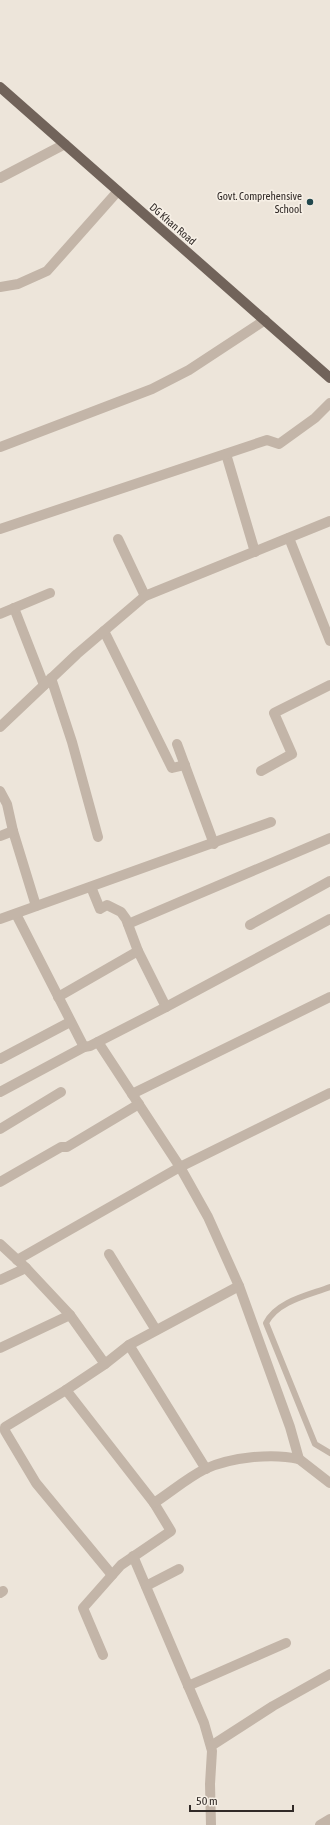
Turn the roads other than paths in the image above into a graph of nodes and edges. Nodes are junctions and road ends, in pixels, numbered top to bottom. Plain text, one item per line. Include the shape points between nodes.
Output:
1 (0, 87) edge
2 (65, 144) junction
3 (0, 178) edge
4 (118, 191) junction
5 (0, 287) edge
6 (265, 320) junction
7 (330, 378) edge
8 (330, 403) edge
9 (0, 447) edge
10 (226, 454) junction
11 (330, 521) edge
12 (0, 529) edge
13 (289, 538) junction
14 (118, 539) dead end
15 (255, 552) junction
16 (50, 593) dead end
17 (145, 596) junction
18 (14, 608) junction
19 (0, 614) edge
20 (104, 631) junction
21 (330, 641) edge
22 (48, 681) junction
23 (330, 685) edge
24 (0, 726) edge
25 (177, 744) dead end
26 (185, 765) junction
27 (261, 771) dead end
28 (0, 791) edge
29 (271, 822) dead end
30 (13, 832) junction
31 (0, 836) edge
32 (98, 837) dead end
33 (330, 838) edge
34 (214, 844) junction
35 (330, 881) edge
36 (91, 887) junction
37 (36, 906) junction
38 (16, 914) junction
39 (0, 919) edge
40 (330, 919) edge
41 (128, 924) junction
42 (250, 925) dead end
43 (138, 951) junction
44 (58, 997) junction
45 (330, 997) edge
46 (166, 1007) junction
47 (70, 1022) junction
48 (98, 1042) junction
49 (84, 1047) junction
50 (0, 1059) edge
51 (0, 1092) edge
52 (61, 1092) dead end
53 (330, 1093) edge
54 (132, 1094) junction
55 (139, 1104) junction
56 (0, 1129) edge
57 (180, 1166) junction
58 (0, 1182) edge
59 (0, 1244) edge
60 (108, 1254) dead end
61 (17, 1260) junction
62 (26, 1268) junction
63 (0, 1280) edge
64 (239, 1286) junction
65 (330, 1287) edge
66 (70, 1315) junction
67 (156, 1330) junction
68 (129, 1344) junction
69 (0, 1348) edge
70 (105, 1364) junction
71 (66, 1390) junction
72 (5, 1440) edge
73 (330, 1453) edge
74 (299, 1459) junction
75 (206, 1469) junction
76 (330, 1483) edge
77 (154, 1503) junction
78 (133, 1556) junction
79 (179, 1569) dead end
80 (112, 1575) junction
81 (146, 1586) junction
82 (286, 1643) dead end
83 (103, 1655) dead end
84 (330, 1674) edge
85 (188, 1686) junction
86 (211, 1746) junction
87 (330, 1819) edge
88 (211, 1825) edge
89 (320, 1825) edge

1 - 2 main road, DG Khan Road
2 - 3 street
2 - 4 main road, DG Khan Road
4 - 5 street via 47,271 18,284
4 - 6 main road, DG Khan Road
6 - 7 main road, DG Khan Road
6 - 9 street via 190,370 152,389
8 - 10 street via 315,418 279,444 267,440
10 - 12 street
10 - 15 street
11 - 13 street
13 - 15 street
13 - 21 street
14 - 17 street
15 - 17 street
16 - 18 street
17 - 20 street
18 - 19 street
18 - 22 street
20 - 22 street
20 - 26 street via 172,768
22 - 24 street
22 - 32 street via 72,742
23 - 27 street via 274,713 292,754
25 - 26 street
26 - 34 street
28 - 30 street
29 - 34 street
30 - 31 street
30 - 37 street
33 - 41 street
34 - 36 street
35 - 42 street
36 - 37 street
36 - 41 street via 100,909 107,905 121,912
37 - 38 street
38 - 39 street
38 - 44 street
40 - 46 street
41 - 43 street
43 - 44 street
43 - 46 street
44 - 47 street
45 - 54 street
46 - 48 street
47 - 49 street
47 - 50 street
48 - 49 street
48 - 54 street
49 - 51 street
52 - 56 street
53 - 57 street
54 - 55 street
55 - 57 street
55 - 58 street via 67,1147 61,1147
57 - 61 street
57 - 64 street via 208,1217
59 - 61 street
60 - 67 street
61 - 62 street
62 - 63 street
62 - 66 street
64 - 67 street
64 - 74 street
65 - 73 lane via 286,1304 271,1314 266,1323 315,1444
66 - 69 street
66 - 70 street
67 - 68 street
68 - 70 street
68 - 75 street
70 - 71 street
71 - 72 street via 7,1425
71 - 77 street
72 - 80 street via 36,1483
74 - 75 street via 240,1458
74 - 76 street
75 - 77 street
77 - 78 street via 171,1531
78 - 80 street via 120,1565
78 - 81 street
79 - 81 street
80 - 83 street via 84,1608
81 - 85 street
82 - 85 street
84 - 86 street via 273,1706
85 - 86 street
86 - 88 street
87 - 89 street

